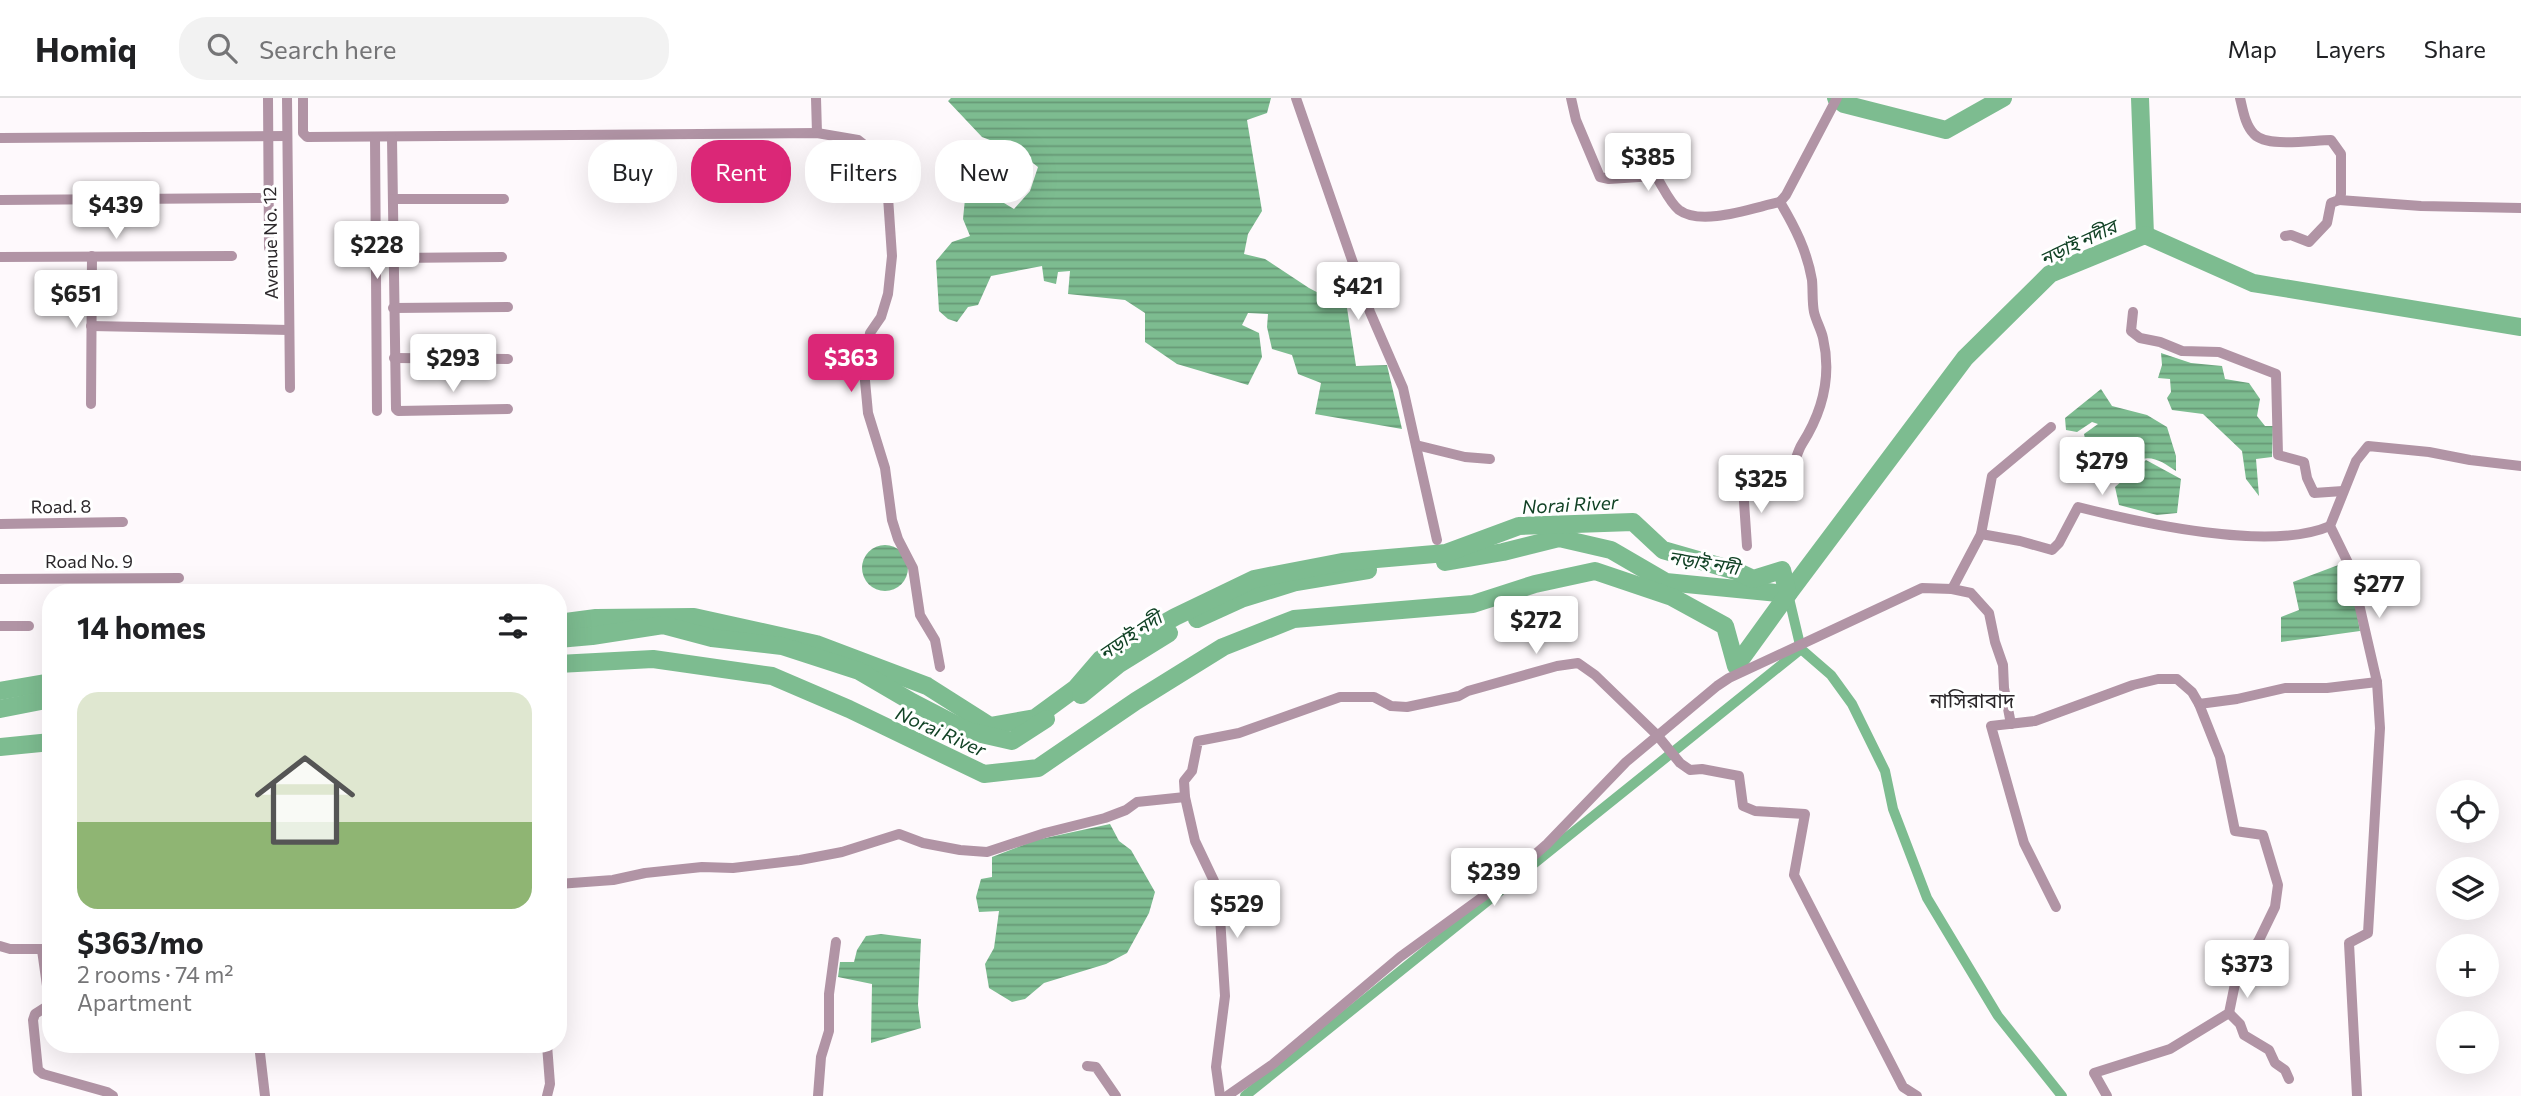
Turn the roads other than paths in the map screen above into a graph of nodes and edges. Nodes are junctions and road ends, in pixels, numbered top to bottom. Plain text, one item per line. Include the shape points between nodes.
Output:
1 (268, 98) edge
2 (287, 98) edge
3 (303, 98) edge
4 (816, 98) edge
5 (1296, 98) edge
6 (1571, 98) edge
7 (1837, 98) edge
8 (2240, 98) edge
9 (817, 133) junction
10 (286, 136) junction
11 (0, 138) edge
12 (267, 138) junction
13 (375, 138) junction
14 (393, 138) junction
15 (268, 198) junction
16 (504, 199) dead end
17 (1783, 199) junction
18 (0, 200) edge
19 (393, 200) junction
20 (2339, 200) junction
21 (2521, 208) edge
22 (2285, 236) dead end
23 (269, 248) dead end
24 (92, 256) junction
25 (232, 256) dead end
26 (0, 257) edge
27 (502, 257) dead end
28 (393, 258) junction
29 (508, 307) dead end
30 (393, 308) junction
31 (2133, 312) dead end
32 (91, 326) junction
33 (289, 330) junction
34 (394, 358) junction
35 (508, 359) dead end
36 (290, 388) dead end
37 (91, 404) dead end
38 (508, 409) dead end
39 (377, 411) dead end
40 (2051, 427) dead end
41 (1416, 445) junction
42 (1490, 459) dead end
43 (2521, 466) edge
44 (2343, 491) junction
45 (123, 522) dead end
46 (0, 524) edge
47 (2330, 526) junction
48 (1981, 534) junction
49 (1437, 541) dead end
50 (1747, 546) dead end
51 (179, 578) dead end
52 (0, 579) edge
53 (1952, 589) junction
54 (0, 626) edge
55 (29, 626) dead end
56 (940, 667) dead end
57 (2376, 682) junction
58 (2199, 704) junction
59 (2011, 724) junction
60 (1657, 735) junction
61 (1185, 797) junction
62 (567, 883) edge
63 (2056, 906) dead end
64 (836, 942) dead end
65 (0, 946) edge
66 (42, 950) edge
67 (42, 1010) edge
68 (2229, 1013) junction
69 (260, 1053) dead end
70 (548, 1053) edge
71 (1087, 1066) dead end
72 (2289, 1079) dead end
73 (113, 1096) edge
74 (265, 1096) edge
75 (547, 1096) edge
76 (818, 1096) edge
77 (1116, 1096) edge
78 (1220, 1096) edge
79 (1227, 1096) edge
80 (1917, 1096) edge
81 (2108, 1096) edge
82 (2357, 1096) edge

1 - 12 street, Avenue No. 12
2 - 10 street, Avenue No. 12
3 - 13 street via 303,133 307,137
4 - 9 street
5 - 41 street via 1370,312 1399,378
6 - 17 street via 1600,177 1654,176 1678,209 1709,217
7 - 17 street
8 - 20 street via 2245,119 2255,135 2267,142 2331,140 2341,154
9 - 14 street
9 - 56 street via 859,139 878,167 888,197 892,256 888,294 870,333 864,370 868,413 885,468 892,520 915,574 920,615 935,640
10 - 12 street
10 - 33 street, Avenue No. 12
11 - 12 street
12 - 15 street, Avenue No. 12
13 - 14 street
13 - 39 street
14 - 19 street
15 - 18 street
15 - 23 street, Avenue No. 12
16 - 19 street
17 - 50 street via 1808,260 1827,385 1808,437 1787,475 1743,487
19 - 28 street
20 - 21 street
20 - 22 street via 2331,203 2327,223 2309,242
24 - 25 street
24 - 26 street
24 - 32 street
27 - 28 street
28 - 30 street
29 - 30 street
30 - 34 street
31 - 44 street via 2131,331 2140,338 2182,351 2219,352 2276,374 2278,455 2304,462 2314,493
32 - 33 street
32 - 37 street
33 - 36 street, Avenue No. 12
34 - 35 street
34 - 38 street via 398,411
40 - 48 street via 1992,476
41 - 42 street
41 - 49 street
43 - 44 street via 2368,446
44 - 47 street
45 - 46 street, Road. 8
47 - 48 street via 2284,537 2228,534 2123,519 2078,507 2052,550
47 - 57 street via 2351,569
48 - 53 street
51 - 52 street, Road No. 9
53 - 59 street via 1971,593 1989,614 2003,665
53 - 60 street via 1922,588 1729,678
54 - 55 street
57 - 58 street via 2285,688
57 - 82 street via 2380,727 2368,933 2349,943
58 - 59 street via 2177,679 2158,679 2035,721
58 - 68 street via 2220,757 2235,831 2263,835 2278,885 2275,907 2237,974
59 - 63 street via 1992,726 2024,843
60 - 61 street via 1578,663 1407,707 1391,706 1374,697 1340,697 1239,733 1198,741 1192,771 1184,781
60 - 79 street via 1522,866
60 - 80 street via 1690,770 1739,776 1743,806 1805,814 1794,875 1903,1087
61 - 62 street via 1137,802 1105,818 987,852 923,843 899,834 800,860
61 - 78 street via 1195,841 1214,881 1220,917 1225,996 1216,1067
64 - 76 street
65 - 66 street
67 - 73 street via 33,1020 38,1070
68 - 72 street via 2244,1035 2269,1050
68 - 81 street via 2171,1049 2094,1073
69 - 74 street
70 - 75 street
71 - 77 street via 1096,1067

